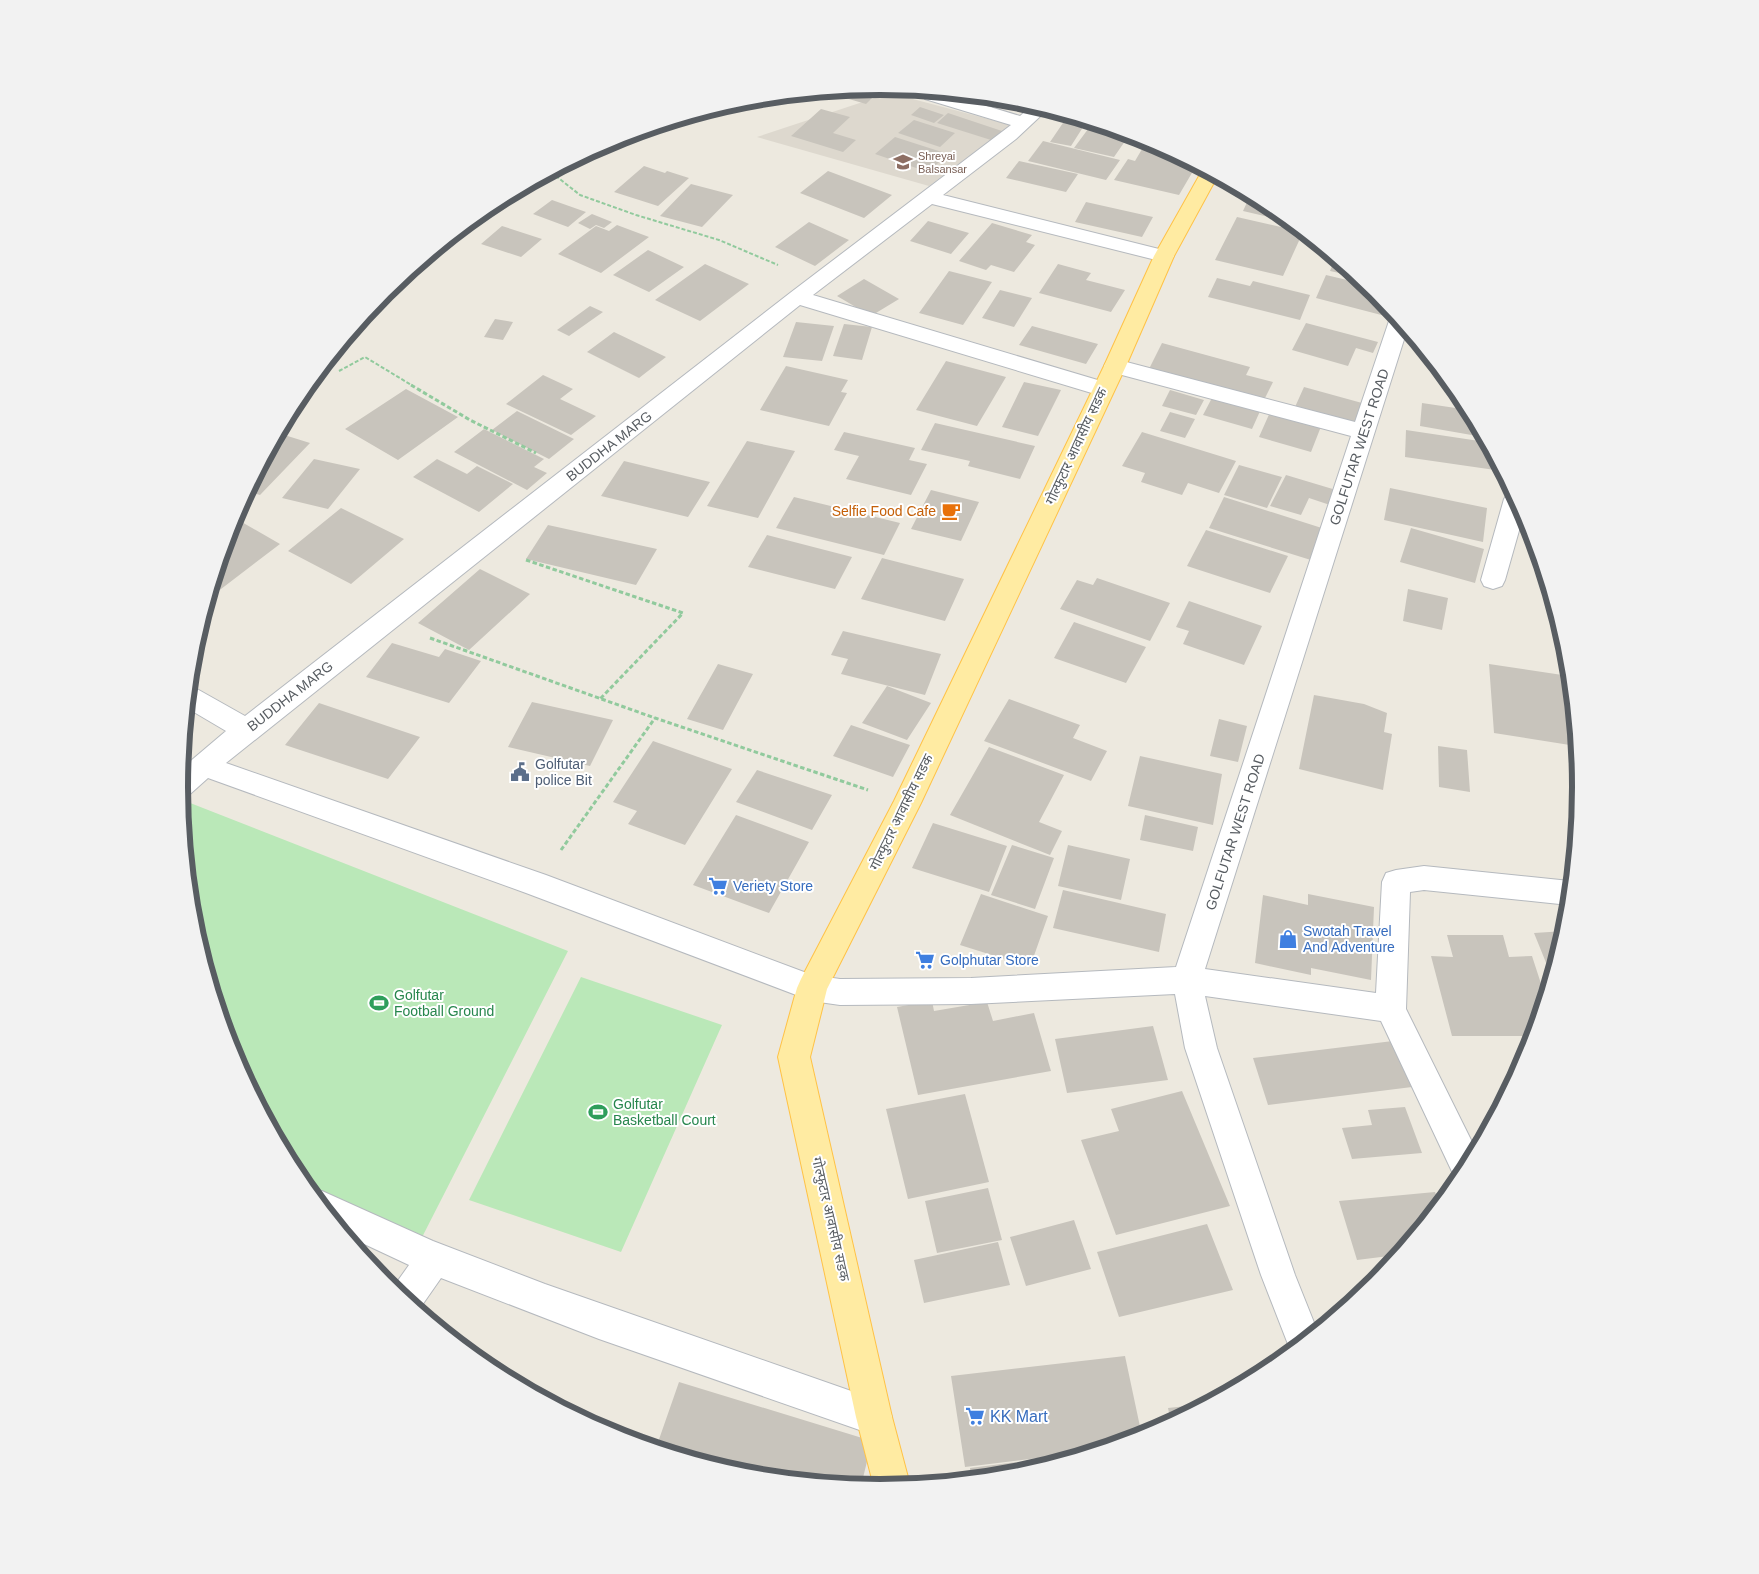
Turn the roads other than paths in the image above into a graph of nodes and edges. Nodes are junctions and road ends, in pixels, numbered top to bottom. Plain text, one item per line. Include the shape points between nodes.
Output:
1 (945, 98) edge
2 (1034, 113) edge
3 (1024, 122) junction
4 (1207, 178) edge
5 (928, 197) junction
6 (1164, 256) junction
7 (797, 297) junction
8 (1397, 328) edge
9 (1109, 378) junction
10 (1364, 432) junction
11 (1513, 509) edge
12 (1493, 580) dead end
13 (193, 699) edge
14 (246, 730) junction
15 (204, 766) junction
16 (188, 779) edge
17 (1563, 892) edge
18 (1187, 980) junction
19 (812, 988) junction
20 (1391, 1009) junction
21 (1463, 1159) edge
22 (334, 1212) edge
23 (434, 1258) junction
24 (409, 1294) edge
25 (1302, 1335) edge
26 (874, 1417) junction
27 (890, 1479) edge

1 - 3 street
2 - 3 street, BUDDHA MARG
3 - 5 street, BUDDHA MARG
4 - 6 main road, गोल्फुटार आवासीय सडक
5 - 6 street
5 - 7 street, BUDDHA MARG
6 - 9 main road, गोल्फुटार आवासीय सडक
7 - 9 street
7 - 14 street, BUDDHA MARG
8 - 10 street, GOLFUTAR WEST ROAD
9 - 10 street
9 - 19 main road, गोल्फुटार आवासीय सडक via 907,803
10 - 18 street, GOLFUTAR WEST ROAD
11 - 12 street
13 - 14 street
14 - 15 street, BUDDHA MARG
15 - 16 street, BUDDHA MARG
15 - 19 street via 536,884
17 - 20 street via 1424,878 1396,882
18 - 19 street via 971,991 840,992
18 - 20 street
18 - 25 street via 1201,1048
19 - 26 main road, गोल्फुटार आवासीय सडक via 794,1057
20 - 21 street
22 - 23 street
23 - 24 street
23 - 26 street via 701,1359
26 - 27 main road, गोल्फुटार आवासीय सडक

